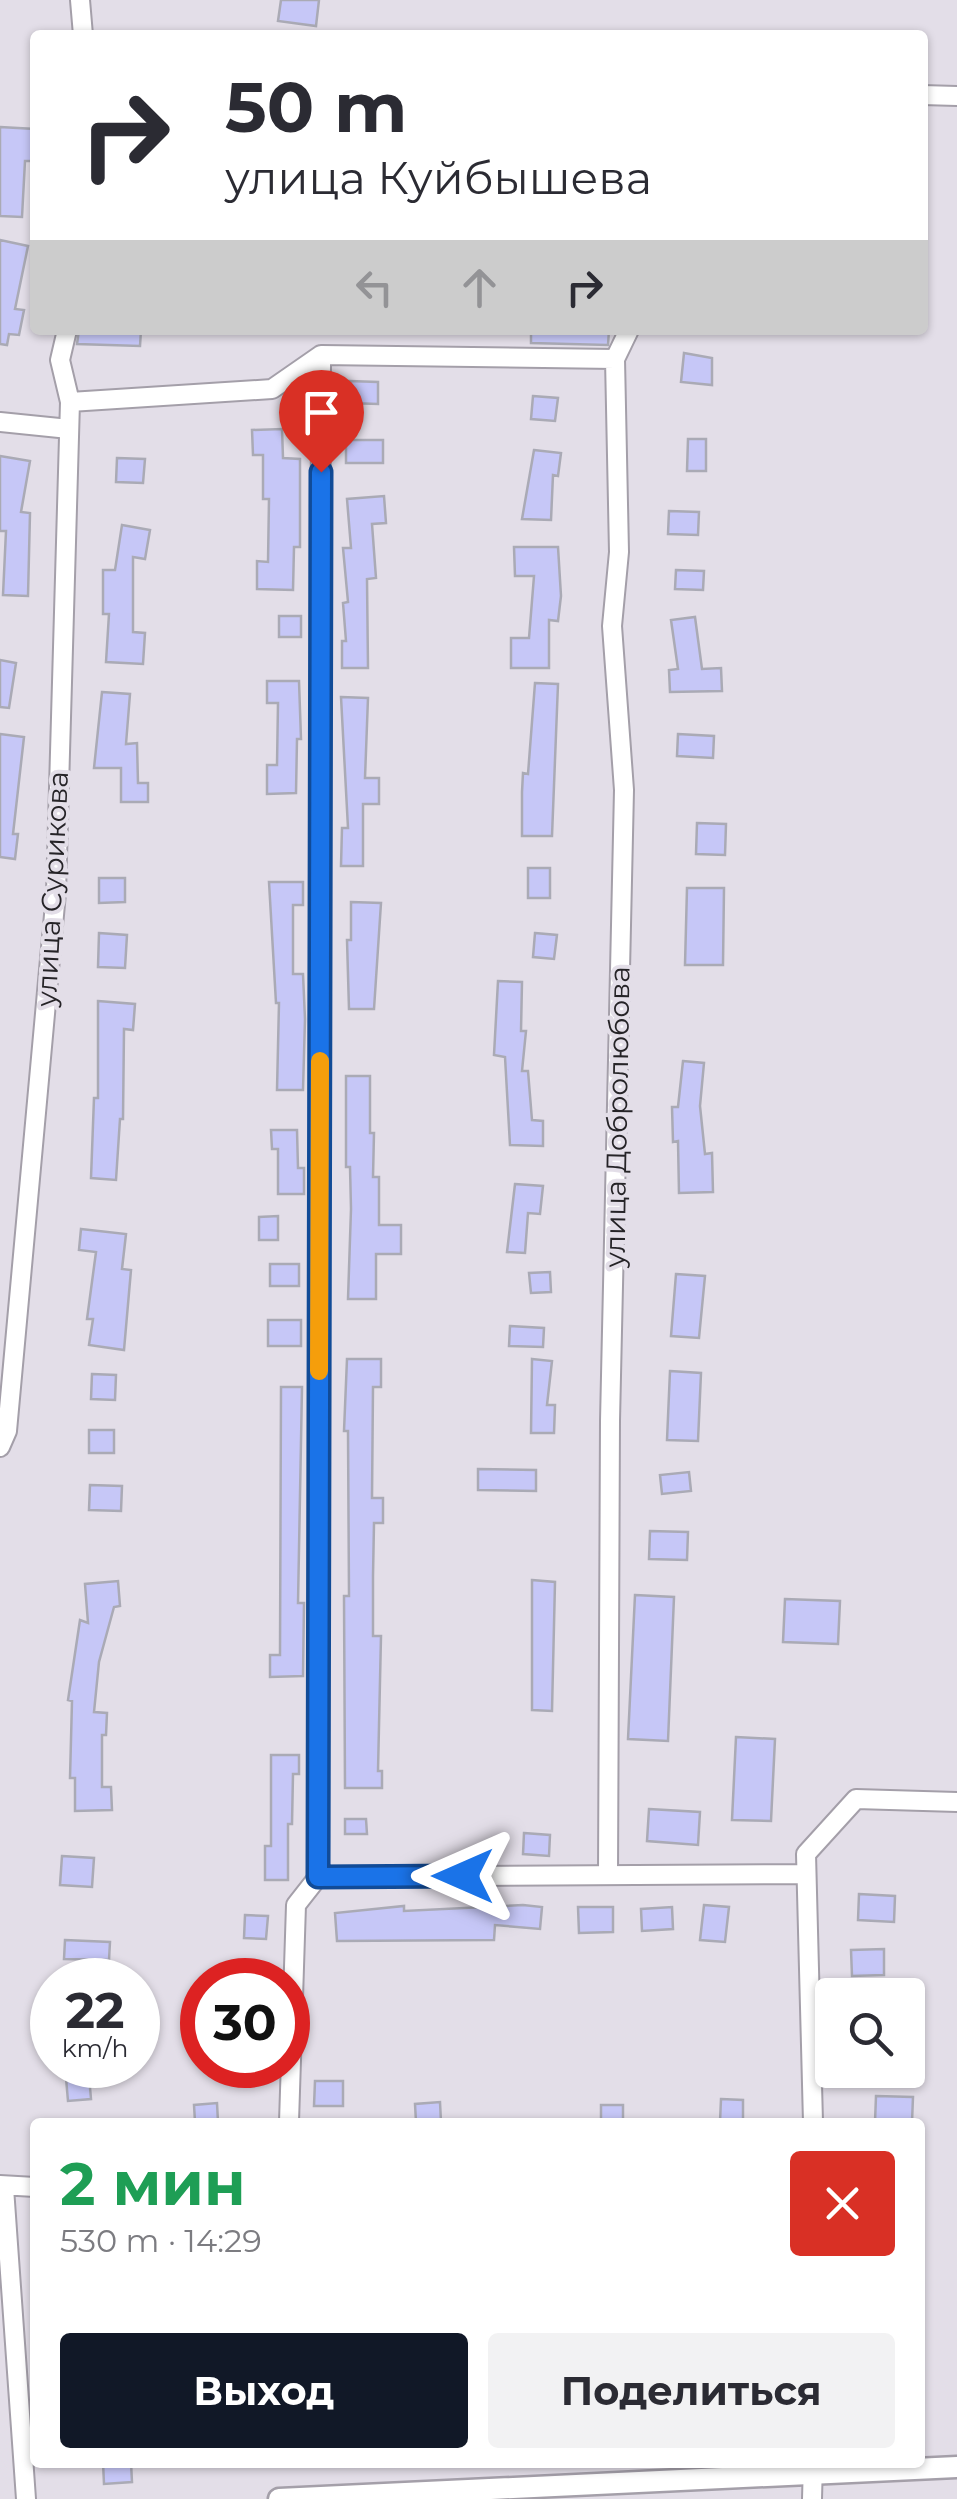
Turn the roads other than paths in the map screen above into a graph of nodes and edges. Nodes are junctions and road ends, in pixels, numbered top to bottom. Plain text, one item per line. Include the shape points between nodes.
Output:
1 (80, 0) edge
2 (83, 30) edge
3 (928, 95) edge
4 (957, 96) edge
5 (67, 335) edge
6 (626, 335) edge
7 (321, 355) junction
8 (615, 359) junction
9 (70, 402) junction
10 (0, 422) edge
11 (70, 429) junction
12 (0, 1446) edge
13 (957, 1802) edge
14 (805, 1874) junction
15 (608, 1875) junction
16 (318, 1877) junction
17 (289, 2118) edge
18 (813, 2118) edge
19 (2, 2186) edge
20 (30, 2187) edge
21 (957, 2468) edge
22 (813, 2469) edge
23 (26, 2499) edge
24 (279, 2499) edge
25 (812, 2499) edge

1 - 2 street
3 - 4 street
5 - 9 street, улица Сурикова via 60,360
6 - 8 street
7 - 8 street
7 - 9 street via 272,389
7 - 16 street
8 - 15 street, улица Добролюбова via 618,552 612,626 624,790
9 - 11 street, улица Сурикова
10 - 11 street
11 - 12 street, улица Сурикова via 56,893 7,1431
13 - 14 street via 856,1799 806,1854
14 - 15 street
14 - 18 street
15 - 16 street
16 - 17 street via 296,1905
19 - 20 street
19 - 23 street
21 - 22 street
22 - 24 street
22 - 25 street

